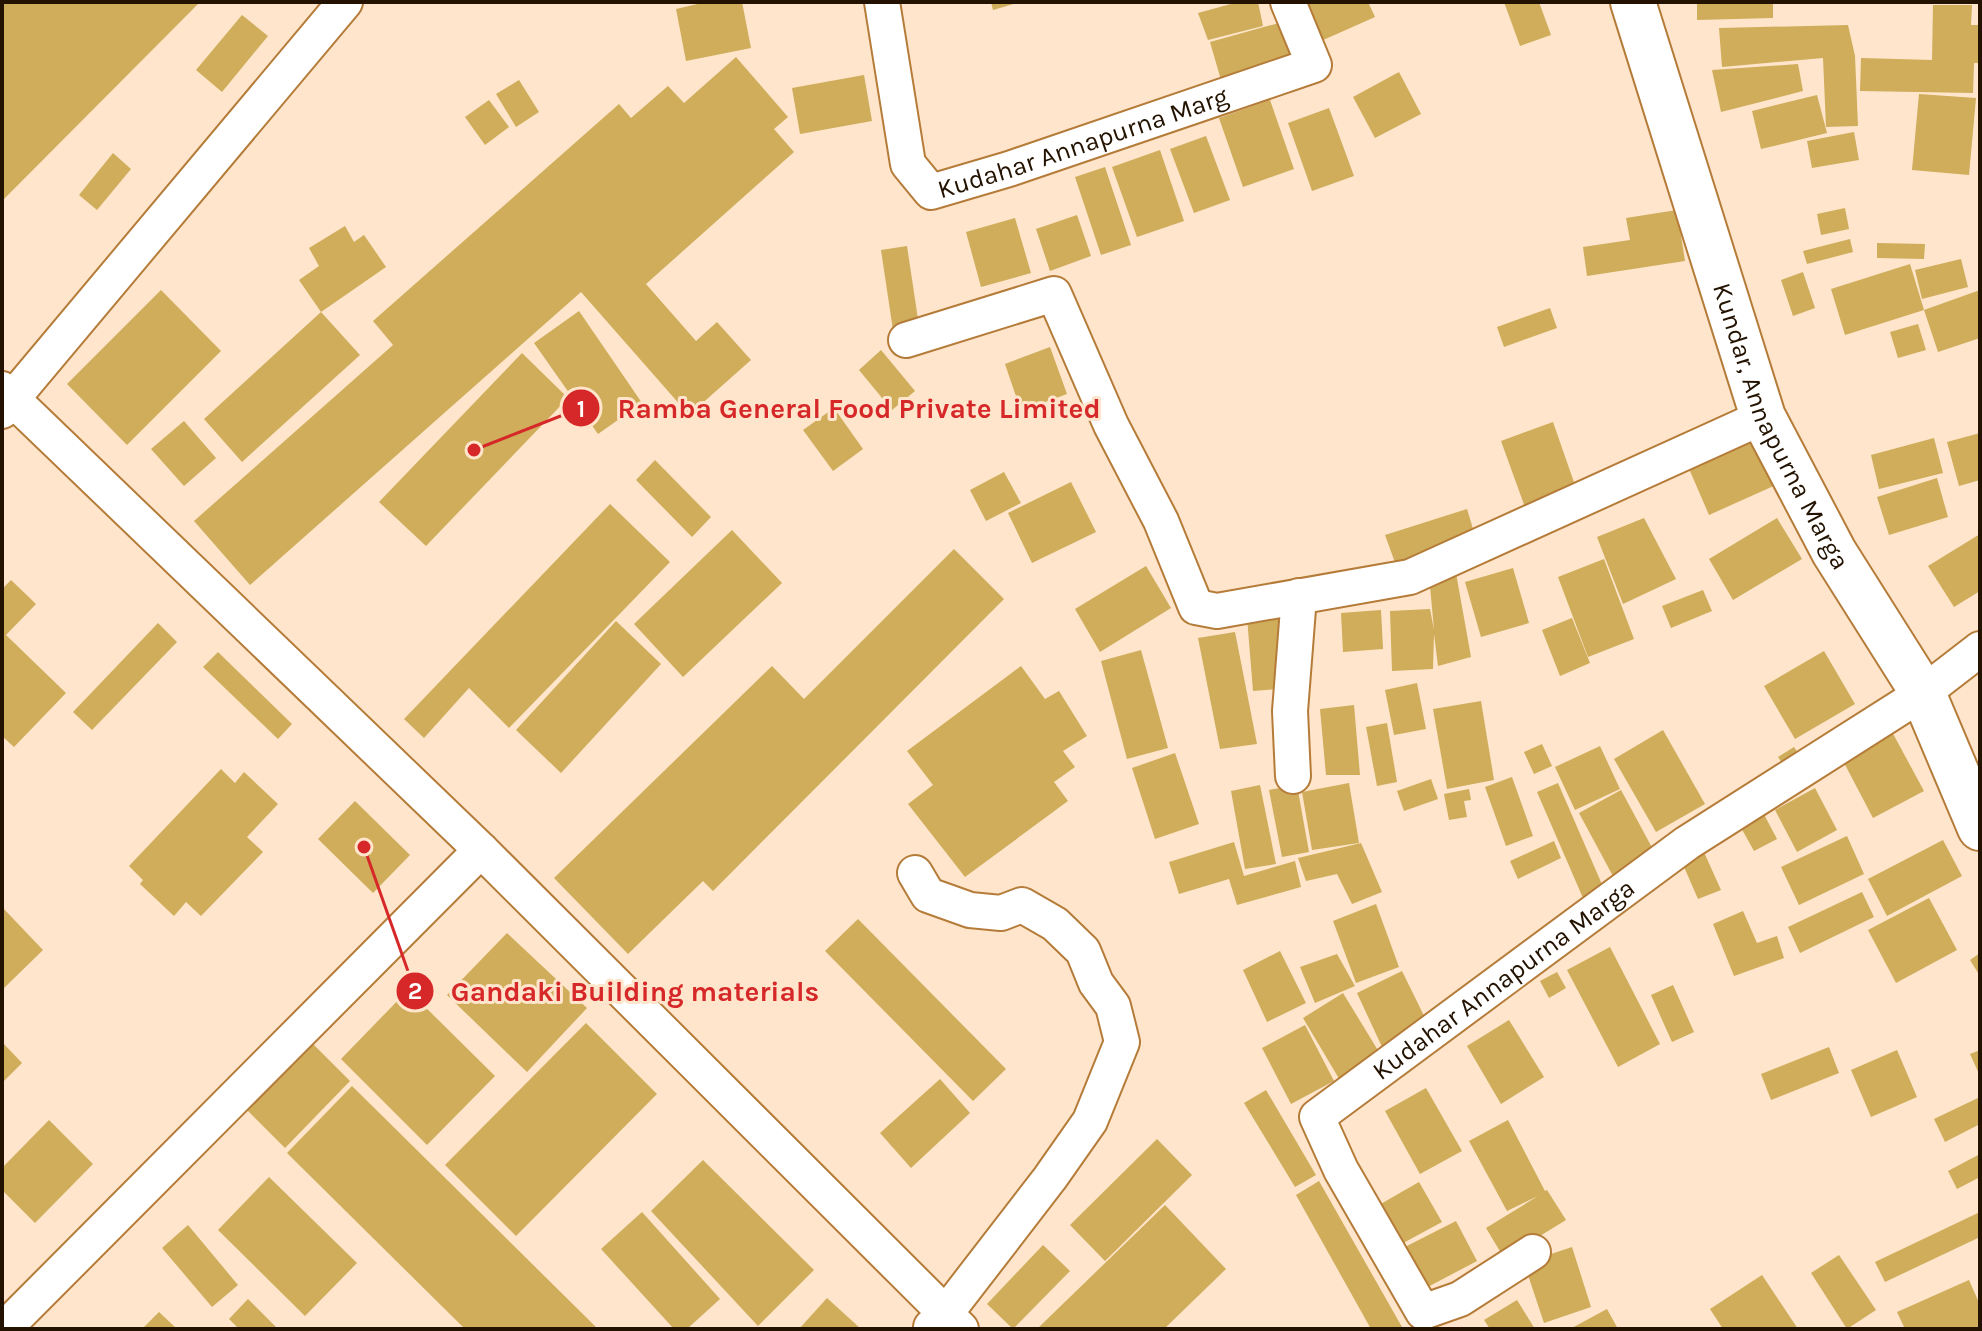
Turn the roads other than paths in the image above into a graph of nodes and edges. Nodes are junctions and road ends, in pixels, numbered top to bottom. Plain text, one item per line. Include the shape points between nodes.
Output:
1 (345, 2) edge
2 (882, 2) edge
3 (1288, 2) edge
4 (1633, 2) edge
5 (906, 340) dead end
6 (5, 400) edge
7 (1763, 417) junction
8 (1299, 596) junction
9 (1980, 649) edge
10 (1923, 693) junction
11 (1293, 776) dead end
12 (1980, 828) edge
13 (481, 850) junction
14 (915, 873) dead end
15 (1533, 1252) dead end
16 (946, 1324) edge
17 (4, 1329) edge

1 - 6 street
2 - 3 street, Kudahar Annapurna Marg via 908,164 931,192 1314,65
4 - 7 main road, Kundar, Annapurna Marga
5 - 8 street via 1054,294 1196,607 1217,611
6 - 13 street
7 - 8 street via 1410,577
7 - 10 main road, Kundar, Annapurna Marga via 1834,552
8 - 11 street via 1290,711
9 - 10 street, Kudahar Annapurna Marga
10 - 12 main road, Kundar, Annapurna Marga
10 - 15 street, Kudahar Annapurna Marga via 1687,843 1317,1117 1341,1170 1423,1312 1460,1299
13 - 16 street
13 - 17 street
14 - 16 street via 928,895 970,910 1001,913 1022,905 1055,924 1083,951 1113,1006 1122,1042 1090,1121

